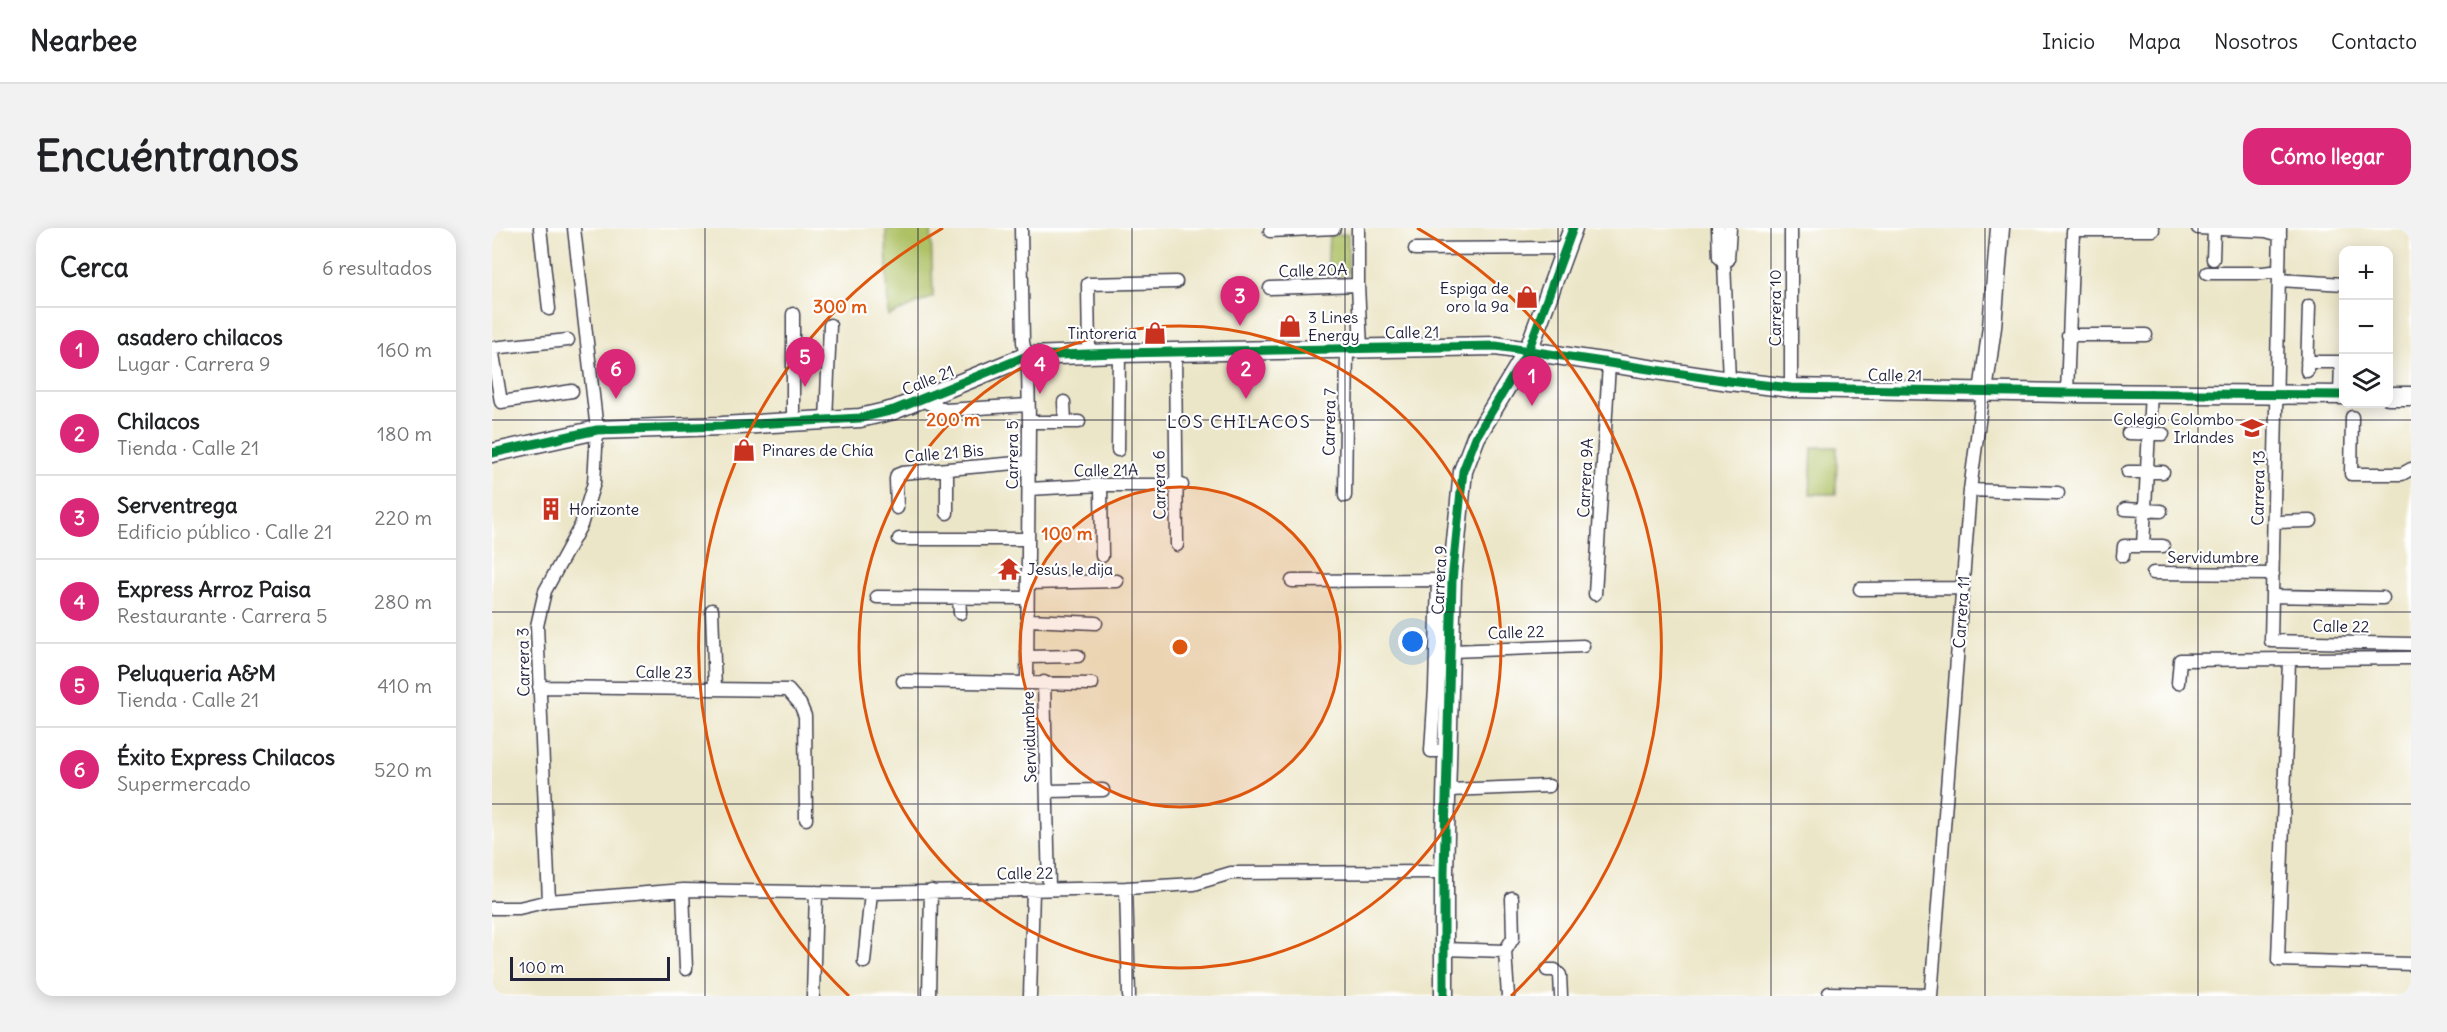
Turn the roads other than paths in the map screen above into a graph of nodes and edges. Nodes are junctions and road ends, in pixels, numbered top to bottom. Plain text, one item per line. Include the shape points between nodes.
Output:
1 (540, 228) edge
2 (574, 228) edge
3 (1021, 228) edge
4 (1334, 228) edge
5 (1358, 228) edge
6 (1573, 228) edge
7 (1718, 228) edge
8 (1730, 228) edge
9 (1791, 228) edge
10 (2000, 228) edge
11 (2198, 228) edge
12 (2214, 229) edge
13 (2153, 230) dead end
14 (1270, 231) dead end
15 (2280, 232) edge
16 (1568, 248) junction
17 (1415, 249) dead end
18 (2213, 260) dead end
19 (1724, 262) junction
20 (2207, 273) dead end
21 (2279, 275) junction
22 (1176, 282) dead end
23 (2339, 283) edge
24 (1358, 285) junction
25 (1270, 288) dead end
26 (2309, 306) dead end
27 (549, 309) dead end
28 (792, 314) dead end
29 (830, 326) dead end
30 (2068, 335) junction
31 (2146, 335) dead end
32 (568, 340) dead end
33 (492, 348) edge
34 (1354, 349) junction
35 (1528, 351) junction
36 (1174, 352) junction
37 (1119, 353) junction
38 (1089, 354) junction
39 (1027, 356) junction
40 (2339, 362) edge
41 (1609, 364) junction
42 (1729, 381) junction
43 (1791, 388) junction
44 (572, 391) dead end
45 (1983, 392) junction
46 (2151, 392) junction
47 (2067, 393) junction
48 (2277, 393) junction
49 (2339, 395) edge
50 (2393, 396) edge
51 (2411, 396) edge
52 (926, 397) junction
53 (1064, 402) dead end
54 (1028, 405) junction
55 (2352, 417) dead end
56 (826, 421) junction
57 (1065, 421) junction
58 (1029, 422) junction
59 (1079, 422) dead end
60 (793, 423) junction
61 (597, 429) junction
62 (2128, 433) dead end
63 (2149, 434) junction
64 (2163, 434) dead end
65 (1118, 450) dead end
66 (492, 453) edge
67 (1028, 462) junction
68 (947, 469) junction
69 (2411, 469) edge
70 (2128, 471) dead end
71 (2147, 472) junction
72 (2163, 472) dead end
73 (1101, 485) junction
74 (1179, 486) junction
75 (1029, 489) junction
76 (1970, 490) junction
77 (2058, 492) dead end
78 (1345, 496) dead end
79 (897, 508) dead end
80 (2125, 509) dead end
81 (2145, 510) junction
82 (2161, 511) dead end
83 (947, 513) dead end
84 (2311, 521) dead end
85 (2274, 522) junction
86 (899, 539) dead end
87 (1027, 540) junction
88 (1177, 545) dead end
89 (2143, 546) junction
90 (2163, 546) dead end
91 (1102, 556) dead end
92 (2123, 556) dead end
93 (2153, 573) dead end
94 (2273, 574) junction
95 (1445, 580) junction
96 (1116, 581) dead end
97 (1292, 581) dead end
98 (1029, 583) junction
99 (1963, 588) junction
100 (1860, 589) dead end
101 (1595, 594) dead end
102 (2272, 596) junction
103 (877, 597) dead end
104 (959, 598) junction
105 (1027, 598) junction
106 (2383, 598) dead end
107 (712, 610) dead end
108 (960, 613) dead end
109 (1029, 620) junction
110 (1096, 622) dead end
111 (2271, 641) joint
112 (2411, 644) edge
113 (1582, 646) dead end
114 (1450, 651) junction
115 (1078, 656) dead end
116 (1027, 657) junction
117 (2411, 658) edge
118 (2289, 661) junction
119 (903, 681) dead end
120 (1027, 682) junction
121 (1044, 682) junction
122 (2178, 683) dead end
123 (1092, 684) dead end
124 (539, 687) junction
125 (715, 689) junction
126 (1447, 750) junction
127 (1550, 786) dead end
128 (1103, 790) dead end
129 (1448, 790) junction
130 (1047, 791) junction
131 (806, 819) dead end
132 (1444, 872) junction
133 (1126, 888) junction
134 (683, 890) junction
135 (1034, 890) junction
136 (1049, 890) junction
137 (932, 891) junction
138 (816, 892) junction
139 (871, 893) junction
140 (1512, 898) dead end
141 (549, 901) junction
142 (492, 908) edge
143 (1444, 949) junction
144 (1505, 951) junction
145 (864, 962) dead end
146 (2411, 964) edge
147 (686, 969) dead end
148 (1547, 970) dead end
149 (1828, 993) dead end
150 (1931, 995) edge
151 (813, 996) edge
152 (929, 996) edge
153 (1030, 996) edge
154 (1129, 996) edge
155 (1444, 996) edge
156 (1508, 996) edge
157 (1561, 996) edge

1 - 27 street
2 - 61 street, Carrera 3
3 - 39 street, Carrera 5 via 1023,342
4 - 14 street
5 - 24 street, Carrera 7
6 - 16 street, Carrera 9
7 - 19 street via 1719,257
8 - 19 street via 1730,255
9 - 43 street, Carrera 10
10 - 45 street, Carrera 11
11 - 12 street
12 - 15 street
12 - 18 street
13 - 30 street via 2073,232
15 - 21 street, Carrera 13
16 - 17 street
16 - 35 street, Carrera 9
19 - 42 street
20 - 21 street
21 - 23 street
21 - 48 street, Carrera 13
22 - 38 street via 1088,284
24 - 25 street, Calle 20A
24 - 34 street, Carrera 7
26 - 40 street via 2307,367
28 - 60 street
29 - 56 street
30 - 31 street
30 - 47 street
32 - 33 street
33 - 44 street via 501,402
34 - 35 street, Calle 21 via 1496,346
34 - 36 street, Calle 21
34 - 78 street, Carrera 7
35 - 41 street, Calle 21
35 - 95 street, Carrera 9 via 1467,458
36 - 37 street, Calle 21
36 - 74 street, Carrera 6
37 - 38 street, Calle 21
37 - 65 street
38 - 39 street, Calle 21
39 - 52 street, Calle 21
39 - 54 street, Carrera 5
41 - 42 street, Calle 21
41 - 101 street, Carrera 9A
42 - 43 street, Calle 21
43 - 45 street, Calle 21
45 - 47 street, Calle 21
45 - 76 street, Carrera 11
46 - 47 street, Calle 21
46 - 48 street, Calle 21
46 - 63 street
48 - 49 street, Calle 21
48 - 85 street, Carrera 13
50 - 51 street
52 - 54 street, Calle 21 via 928,403 945,410
52 - 56 street, Calle 21 via 878,415
53 - 57 street
54 - 58 street, Carrera 5
55 - 69 street via 2351,474 2402,474
56 - 60 street, Calle 21
57 - 58 street
57 - 59 street
58 - 67 street, Carrera 5
60 - 61 street, Calle 21
61 - 66 street, Calle 21
61 - 124 street, Carrera 3 via 594,483 588,503 577,534 545,591 539,613
62 - 63 street
63 - 64 street
63 - 71 street
67 - 68 street, Calle 21 Bis
67 - 75 street, Carrera 5
68 - 79 street, Calle 21 Bis via 897,474
68 - 83 street
70 - 71 street
71 - 72 street
71 - 81 street
73 - 74 street, Calle 21A
73 - 75 street, Calle 21A
73 - 91 street
74 - 88 street, Carrera 6
75 - 87 street, Carrera 5
76 - 77 street
76 - 99 street, Carrera 11
80 - 81 street
81 - 82 street
81 - 89 street
84 - 85 street
85 - 94 street, Carrera 13
86 - 87 street
87 - 98 street, Carrera 5
89 - 90 street
89 - 92 street via 2124,546
93 - 94 street, Servidumbre
94 - 102 street, Carrera 13
95 - 97 street
95 - 114 street, Carrera 9
95 - 126 street via 1431,751
96 - 98 street
98 - 105 street, Carrera 5
99 - 100 street
99 - 150 street, Carrera 11
102 - 106 street
102 - 111 street, Carrera 13
103 - 104 street
104 - 105 street
104 - 108 street
105 - 109 street, Carrera 5
107 - 125 street
109 - 110 street
109 - 116 street, Carrera 5
111 - 112 street, Calle 22
113 - 114 street, Calle 22
114 - 126 street, Carrera 9
115 - 116 street
116 - 120 street, Carrera 5
117 - 118 street
118 - 122 street via 2180,660
118 - 146 street via 2278,960
119 - 120 street
120 - 121 street
121 - 123 street
121 - 130 street, Servidumbre
124 - 125 street, Calle 23
124 - 141 street, Carrera 3
125 - 131 street, Calle 23 via 788,690 801,704 805,716
126 - 129 street, Carrera 9
127 - 129 street
128 - 130 street, Servidumbre
129 - 132 street, Carrera 9
130 - 136 street, Servidumbre
132 - 133 street, Calle 22 via 1232,873 1194,884
132 - 143 street, Carrera 9
133 - 136 street, Calle 22
133 - 154 street
134 - 138 street, Calle 22
134 - 141 street
134 - 147 street
135 - 136 street, Calle 22
135 - 137 street, Calle 22
135 - 153 street
137 - 139 street, Calle 22
137 - 152 street
138 - 139 street, Calle 22
138 - 151 street
139 - 145 street
140 - 144 street via 1513,938
141 - 142 street via 530,907
143 - 144 street
143 - 155 street, Carrera 9
144 - 156 street
148 - 157 street via 1560,975
149 - 150 street

